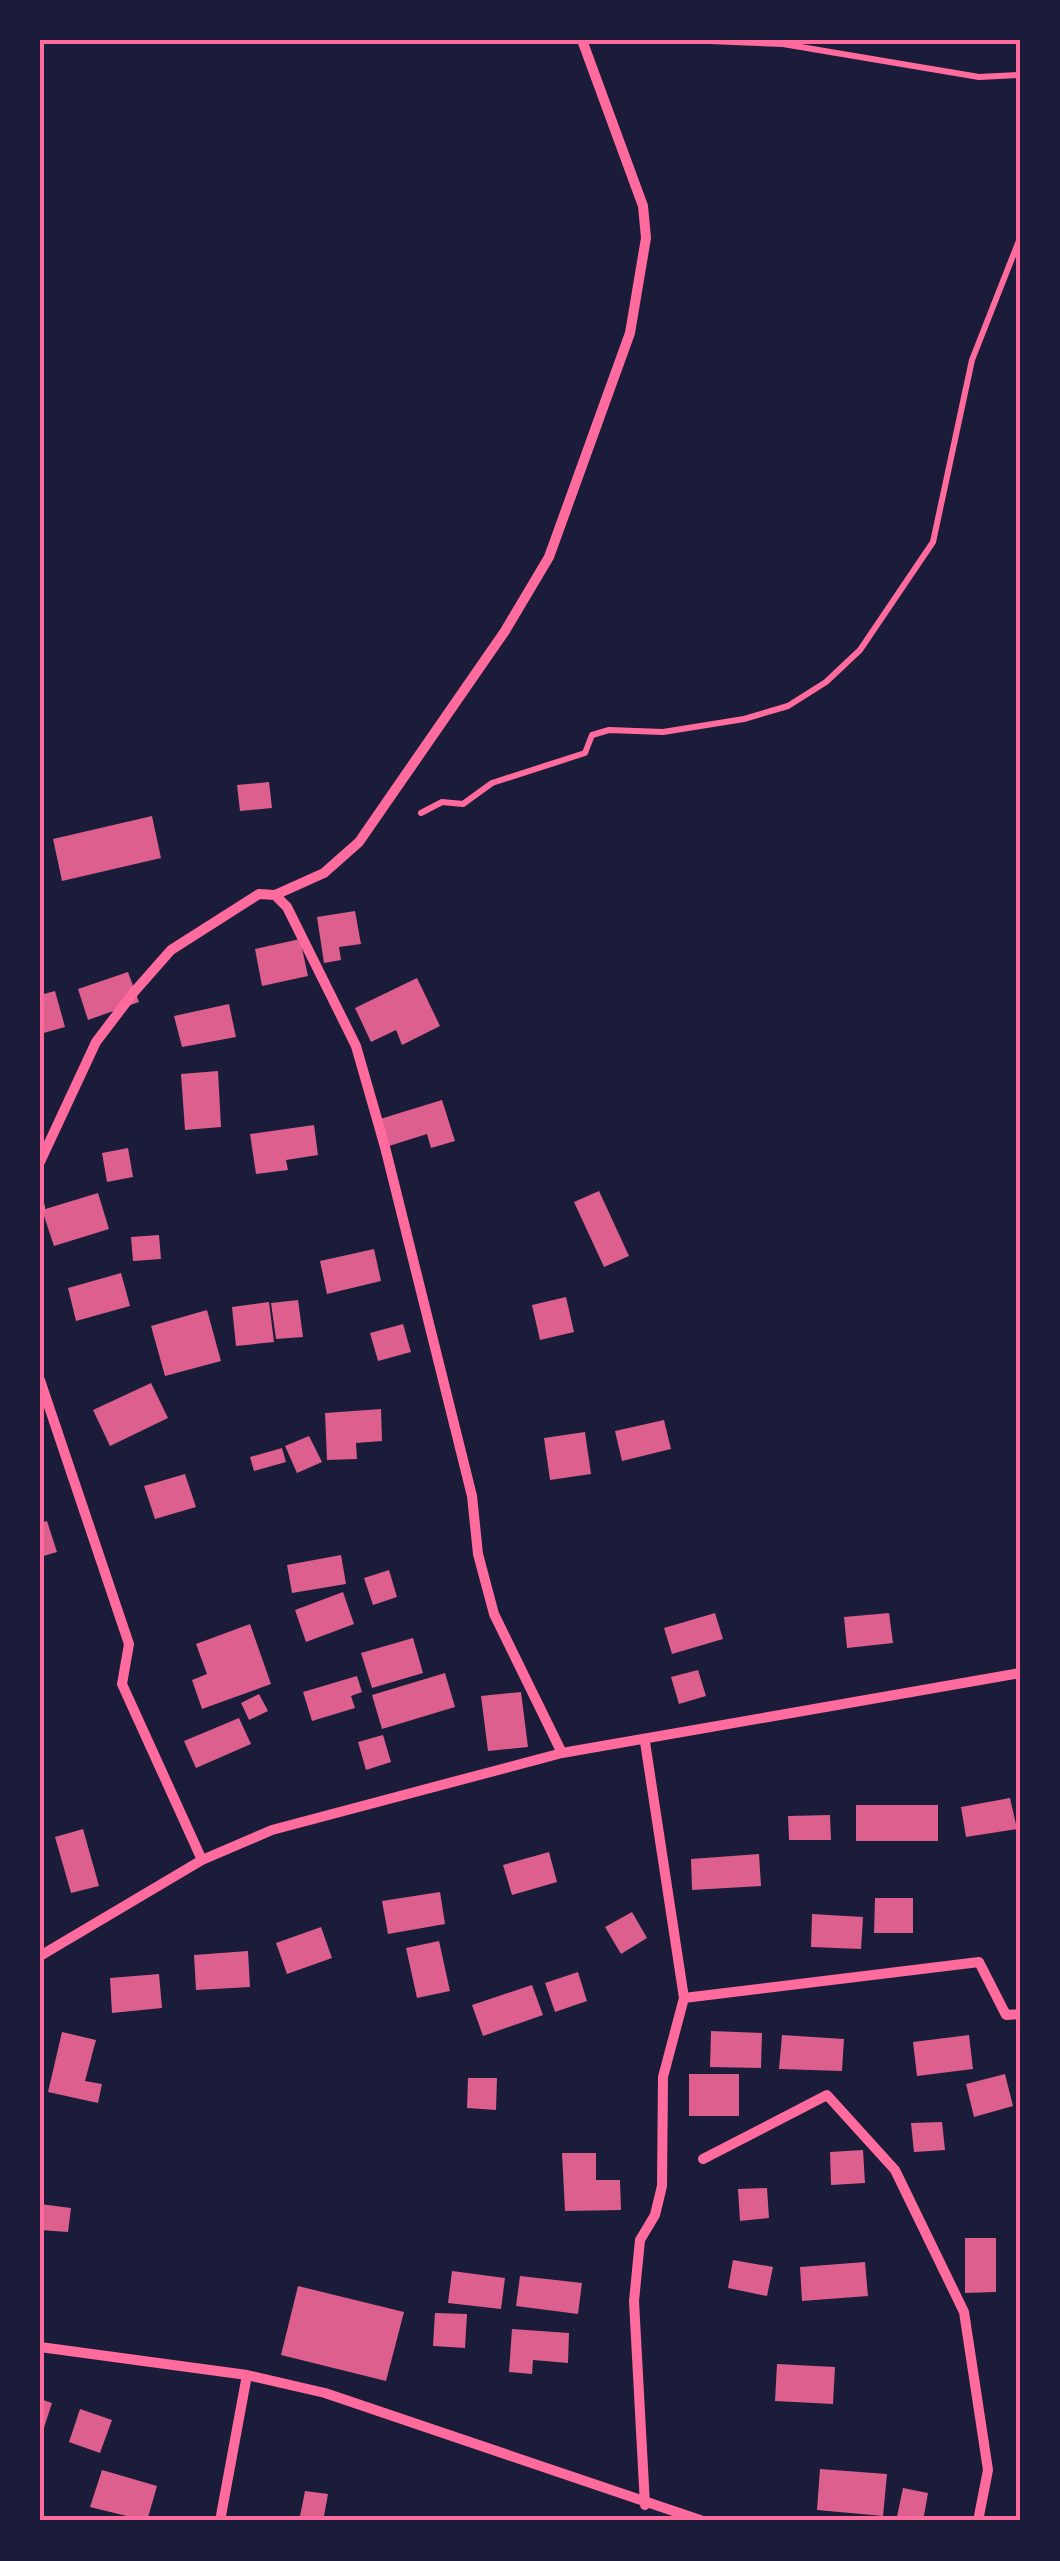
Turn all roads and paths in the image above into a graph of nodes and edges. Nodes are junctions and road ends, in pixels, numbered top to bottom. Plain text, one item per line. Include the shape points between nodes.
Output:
1 (582, 40) edge
2 (685, 40) edge
3 (1020, 76) edge
4 (1020, 238) edge
5 (368, 824) junction
6 (275, 895) junction
7 (40, 1157) edge
8 (40, 1380) edge
9 (1020, 1673) edge
10 (644, 1742) junction
11 (562, 1753) junction
12 (202, 1860) junction
13 (40, 1956) edge
14 (684, 1998) junction
15 (1020, 2014) edge
16 (703, 2158) dead end
17 (40, 2346) edge
18 (247, 2375) junction
19 (645, 2505) junction
20 (220, 2521) edge
21 (704, 2521) edge
22 (978, 2521) edge

1 - 5 street via 643,206 644,264 630,333 532,591
2 - 3 path via 783,44 978,77
4 - 5 path via 972,360 933,542 860,650 826,682 788,706 744,720 592,735 585,752 492,783 463,804 442,802 389,828
5 - 6 street via 343,860
6 - 7 street via 259,894 172,950 134,992 96,1042
6 - 11 street via 356,1046 472,1496 494,1614
8 - 12 street via 129,1644 122,1684
9 - 10 street
10 - 11 street
10 - 14 street
11 - 12 street via 272,1830
12 - 13 street
14 - 15 street via 979,1962 1006,2015
14 - 19 street via 662,2078 662,2186 640,2240 634,2302
16 - 22 street via 827,2094 895,2170 964,2312 988,2470
17 - 18 street
18 - 19 street via 325,2394
18 - 20 street
19 - 21 street

